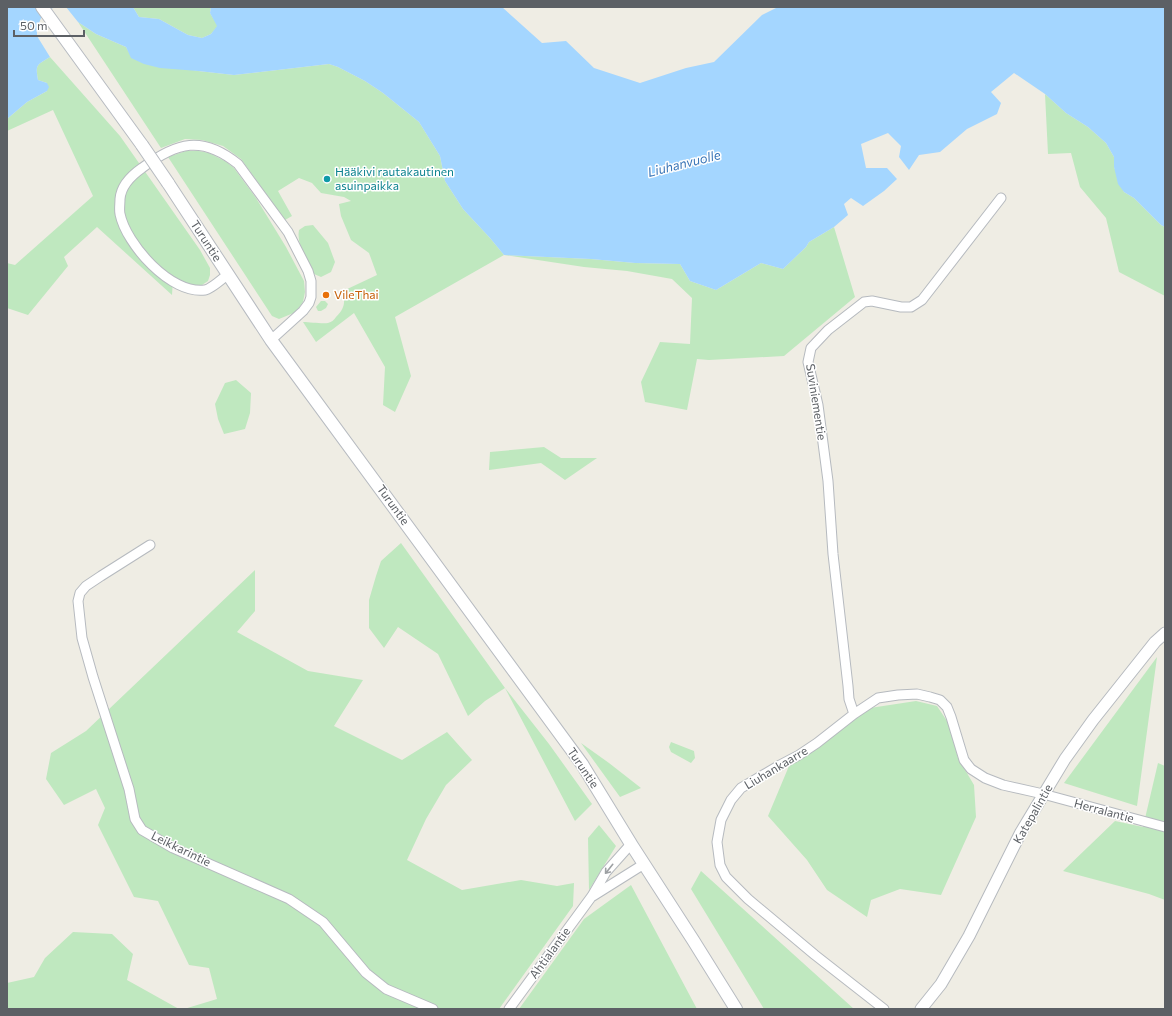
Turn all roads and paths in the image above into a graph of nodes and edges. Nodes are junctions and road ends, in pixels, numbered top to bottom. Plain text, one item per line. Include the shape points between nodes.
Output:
1 (42, 7) edge
2 (1001, 198) dead end
3 (228, 275) junction
4 (270, 340) junction
5 (150, 545) dead end
6 (1165, 633) edge
7 (854, 714) junction
8 (1043, 794) junction
9 (1165, 827) edge
10 (631, 844) junction
11 (644, 864) junction
12 (592, 896) junction
13 (433, 1009) edge
14 (509, 1009) edge
15 (736, 1009) edge
16 (884, 1009) edge
17 (921, 1009) edge

1 - 3 main road, Turuntie, bridge via 142,145
2 - 7 street, Suviniementie via 922,300 911,307 864,302 828,330 810,348 808,362 818,405 828,481 833,554 848,686
3 - 4 main road, Turuntie
3 - 4 street via 207,290 185,288 164,276 152,264 132,240 125,227 120,213 120,197 130,178 167,151 196,146 209,148 227,156 238,164 288,232 308,271 311,281 310,296 303,311
4 - 10 main road, Turuntie via 582,764
5 - 13 street, Leikkarintie via 86,586 78,601 82,638 129,789 135,819 142,830 173,848 289,899 323,922 366,973 386,989
6 - 8 street, Katepalintie via 1093,720
7 - 8 street, Liuhankaarre via 878,698 917,694 940,700 952,717 964,760 971,769 1003,785
7 - 16 street, Liuhankaarre via 799,755 742,788 731,800 721,820 718,851 726,877 743,894
8 - 9 street, Herralantie
8 - 17 street, Katepalintie via 969,936 941,984
10 - 11 main road, Turuntie
10 -> 12 street, Ahtialantie via 606,872
11 - 12 street, Ahtialantie
11 - 15 main road, Turuntie
12 - 14 street, Ahtialantie

